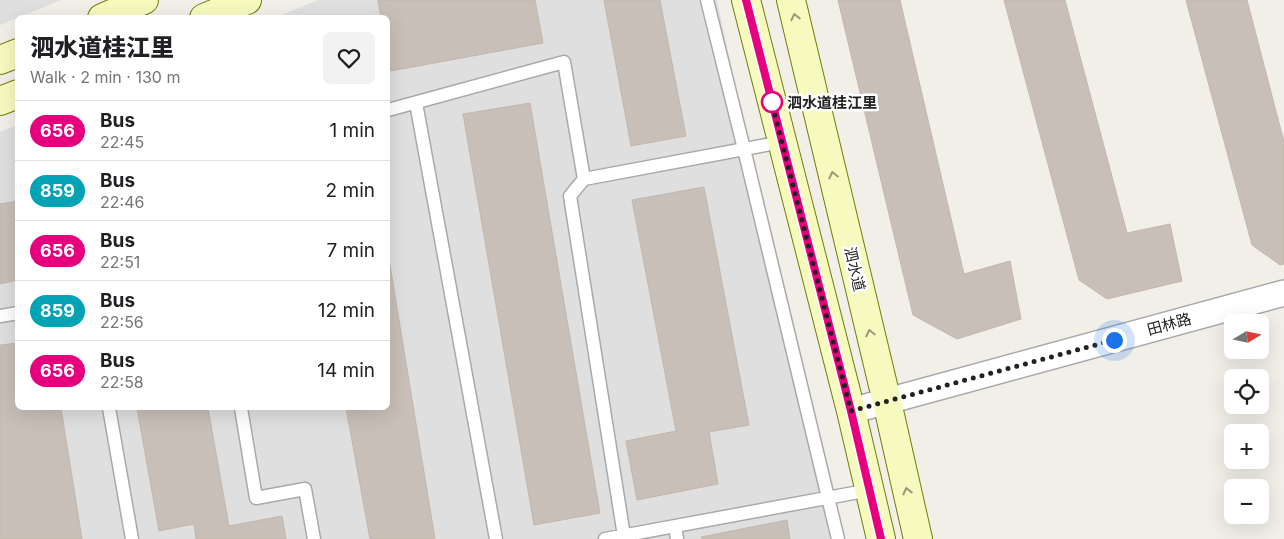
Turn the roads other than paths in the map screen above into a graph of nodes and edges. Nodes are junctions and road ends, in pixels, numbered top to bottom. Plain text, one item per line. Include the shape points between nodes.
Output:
1 (144, 0) edge
2 (247, 0) edge
3 (706, 0) edge
4 (746, 0) edge
5 (790, 0) edge
6 (109, 15) edge
7 (211, 15) edge
8 (15, 53) edge
9 (0, 60) edge
10 (15, 95) edge
11 (0, 101) edge
12 (416, 102) junction
13 (390, 109) edge
14 (782, 142) junction
15 (744, 149) junction
16 (584, 180) junction
17 (1284, 293) edge
18 (15, 314) edge
19 (0, 316) edge
20 (887, 402) junction
21 (109, 410) edge
22 (241, 410) edge
23 (851, 411) junction
24 (870, 490) junction
25 (828, 498) junction
26 (676, 533) edge
27 (624, 536) junction
28 (132, 539) edge
29 (314, 539) edge
30 (496, 539) edge
31 (605, 539) edge
32 (838, 539) edge
33 (881, 539) edge
34 (918, 539) edge

1 - 6 street
2 - 7 street
3 - 15 lane
4 - 14 street
20 -> 5 street, 泗水道
8 - 9 street
10 - 11 street
12 - 13 lane
12 - 16 lane via 564,62
12 - 30 lane
14 - 15 lane
14 - 23 street
15 - 16 lane
15 - 25 lane
16 - 27 lane via 570,196
17 - 20 street, 田林路
18 - 19 lane
20 - 23 street, 田林路
34 -> 20 street, 泗水道
21 - 28 lane
22 - 29 lane via 256,498 305,489
23 - 24 street
24 - 25 lane
24 - 33 street
25 - 26 lane
25 - 32 lane
26 - 27 lane
27 - 31 lane

